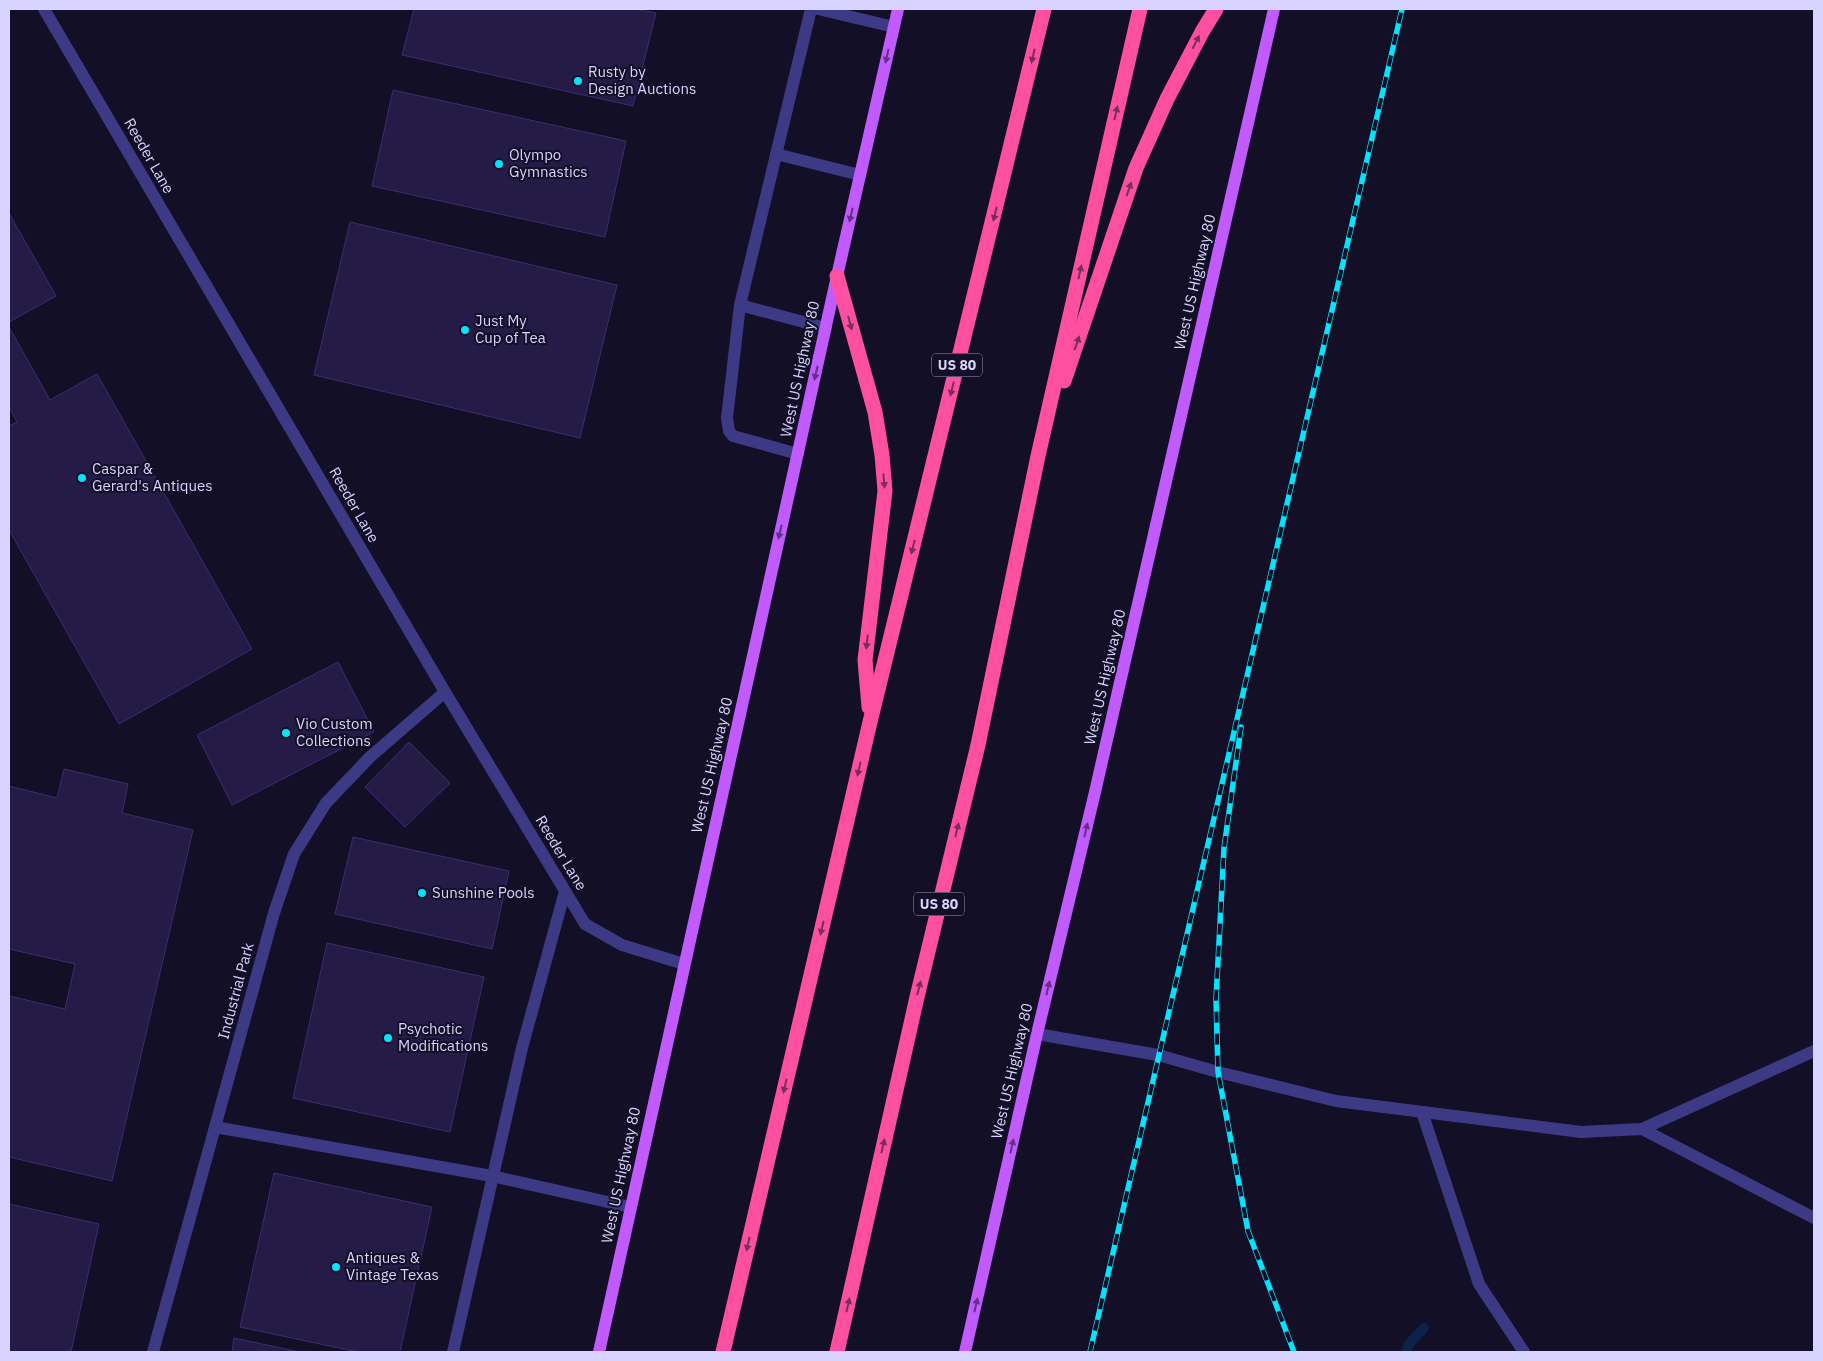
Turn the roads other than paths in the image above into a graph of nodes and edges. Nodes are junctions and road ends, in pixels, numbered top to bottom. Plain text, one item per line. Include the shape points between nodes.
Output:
1 (44, 9) edge
2 (811, 9) edge
3 (818, 9) edge
4 (898, 9) edge
5 (1044, 9) edge
6 (1140, 9) edge
7 (1216, 9) edge
8 (1274, 9) edge
9 (894, 28) junction
10 (776, 154) junction
11 (860, 175) junction
12 (837, 276) junction
13 (740, 305) junction
14 (826, 328) junction
15 (798, 454) junction
16 (1038, 456) junction
17 (445, 692) junction
18 (870, 722) junction
19 (565, 891) junction
20 (684, 964) junction
21 (1037, 1034) junction
22 (1814, 1051) edge
23 (1422, 1112) junction
24 (215, 1128) junction
25 (1642, 1129) junction
26 (492, 1176) junction
27 (630, 1207) junction
28 (1814, 1218) edge
29 (154, 1352) edge
30 (453, 1352) edge
31 (599, 1352) edge
32 (723, 1352) edge
33 (837, 1352) edge
34 (965, 1352) edge
35 (1524, 1352) edge

1 - 17 street, Reeder Lane
2 - 10 street
3 - 9 street
4 - 9 main road, West US Highway 80
5 -> 18 highway, US 80
16 -> 6 highway, US 80
16 -> 7 highway via 1136,168 1166,100
21 -> 8 main road, West US Highway 80
9 -> 11 main road, West US Highway 80
10 - 11 street
10 - 13 street
11 -> 12 main road, West US Highway 80
12 - 14 main road, West US Highway 80
12 -> 18 highway via 875,412 885,491 865,660
13 - 14 street
13 - 15 street via 726,418 729,431 733,436
14 -> 15 main road, West US Highway 80
15 -> 20 main road, West US Highway 80
33 -> 16 highway, US 80 via 978,745
17 - 19 street, Reeder Lane
17 - 24 street, Industrial Park via 370,757 326,803 294,854 274,913
18 -> 32 highway, US 80
19 - 20 street, Reeder Lane via 585,924 622,945
19 - 26 street via 522,1048
20 - 27 main road, West US Highway 80
21 - 23 street via 1158,1055 1336,1101
34 -> 21 main road, West US Highway 80
22 - 25 street
23 - 25 street via 1581,1132
23 - 35 street via 1479,1284
24 - 26 street
24 - 29 street, Industrial Park
25 - 28 street
26 - 27 street
26 - 30 street
27 - 31 main road, West US Highway 80

